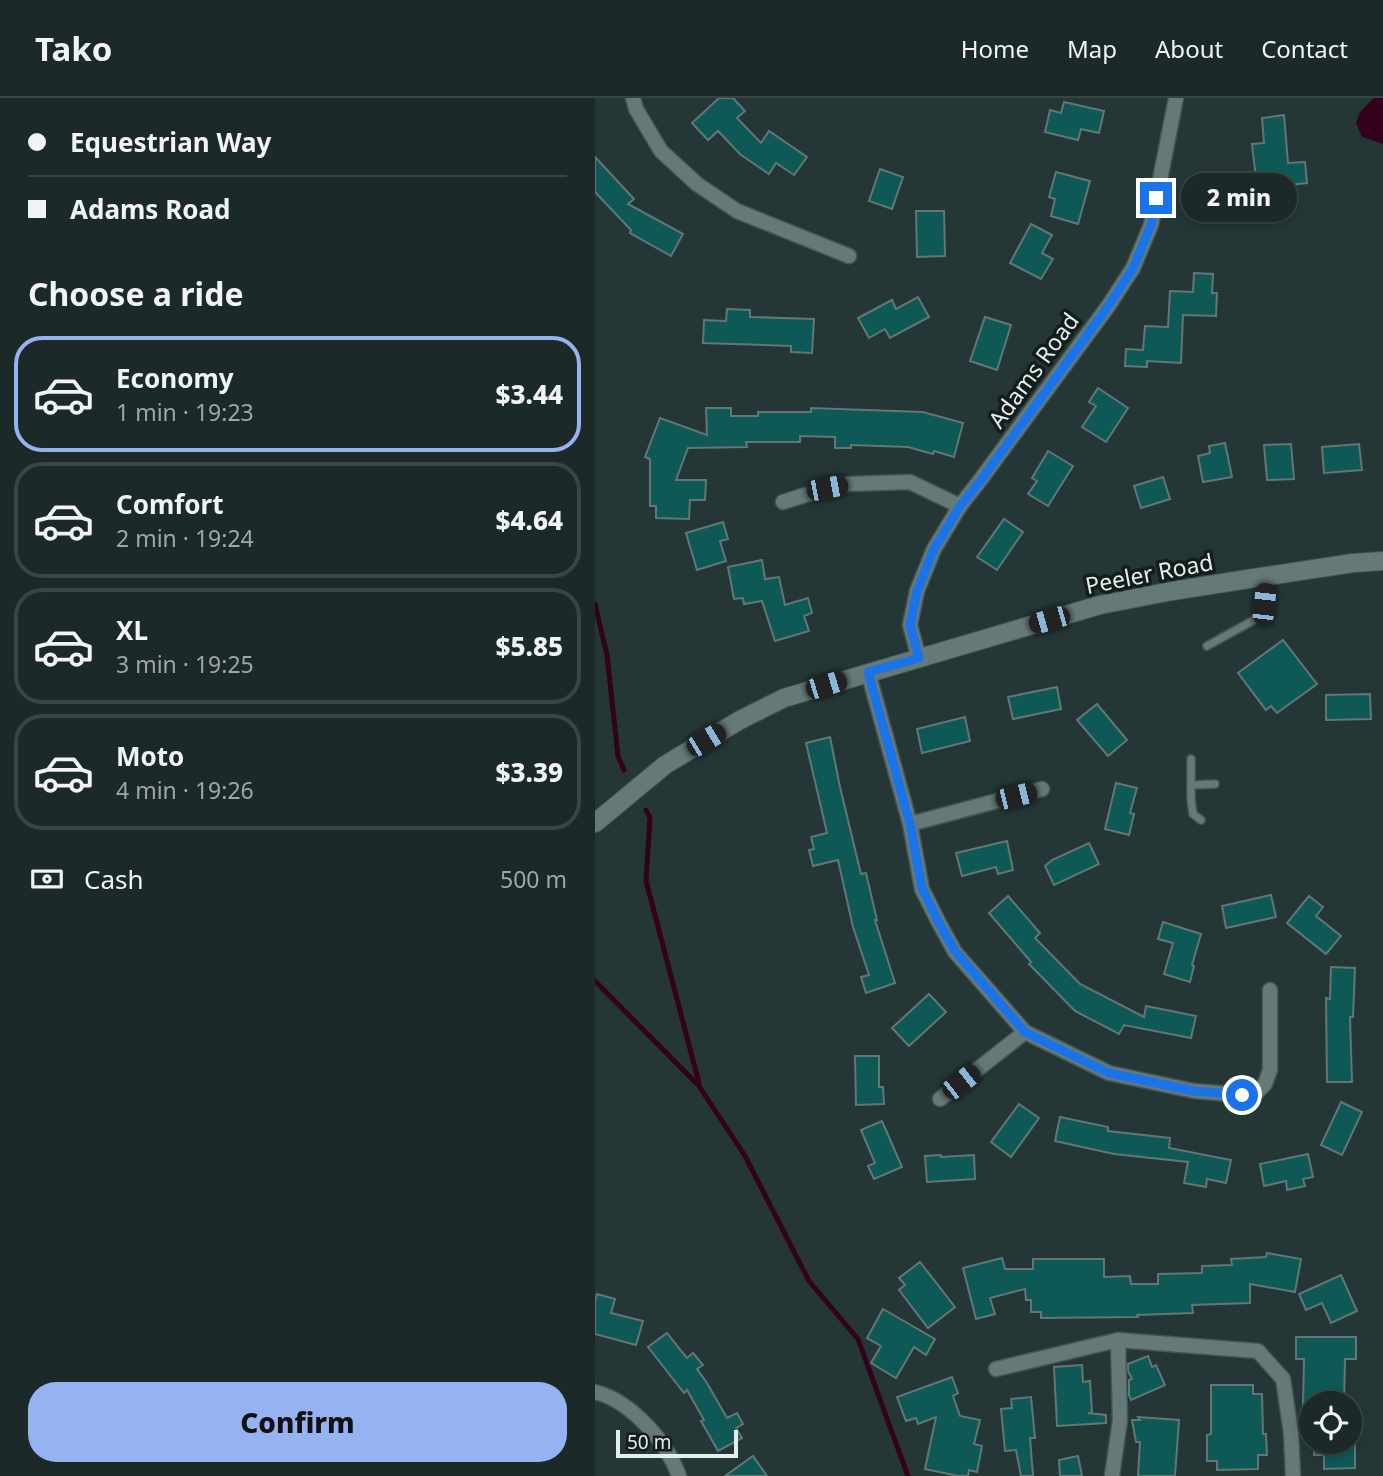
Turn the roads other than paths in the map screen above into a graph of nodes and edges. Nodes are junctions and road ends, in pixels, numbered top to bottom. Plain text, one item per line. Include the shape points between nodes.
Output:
1 (633, 98) edge
2 (1175, 98) edge
3 (849, 256) dead end
4 (783, 502) dead end
5 (960, 506) junction
6 (1383, 561) edge
7 (1267, 576) junction
8 (1207, 646) dead end
9 (919, 658) junction
10 (868, 672) junction
11 (1191, 759) dead end
12 (1215, 784) dead end
13 (1191, 785) junction
14 (1042, 789) dead end
15 (596, 818) edge
16 (1201, 820) dead end
17 (910, 824) junction
18 (1270, 990) dead end
19 (1025, 1032) junction
20 (940, 1099) dead end
21 (1118, 1340) junction
22 (996, 1368) dead end
23 (595, 1392) edge
24 (679, 1476) edge
25 (1112, 1476) edge
26 (1293, 1476) edge

1 - 3 street via 661,151 697,184 737,211
2 - 5 street, Adams Road via 1151,225 1133,268
4 - 5 street via 848,484 910,482
5 - 9 street, Adams Road via 934,549 917,591 910,625
6 - 7 street, Peeler Road
7 - 8 lane via 1264,604 1254,620
7 - 9 street, Peeler Road via 1100,605
9 - 10 street, Peeler Road
10 - 15 street, Peeler Road via 784,698 740,720 665,765
10 - 17 street
11 - 13 lane
12 - 13 lane
13 - 16 lane via 1193,814
14 - 17 street
17 - 19 street via 922,888 938,921 955,951
18 - 19 street via 1270,1070 1258,1091 1242,1095 1194,1091 1109,1073
19 - 20 street
21 - 22 street
21 - 25 street via 1121,1420
21 - 26 street via 1258,1350 1283,1380
23 - 24 street via 627,1407 655,1434

